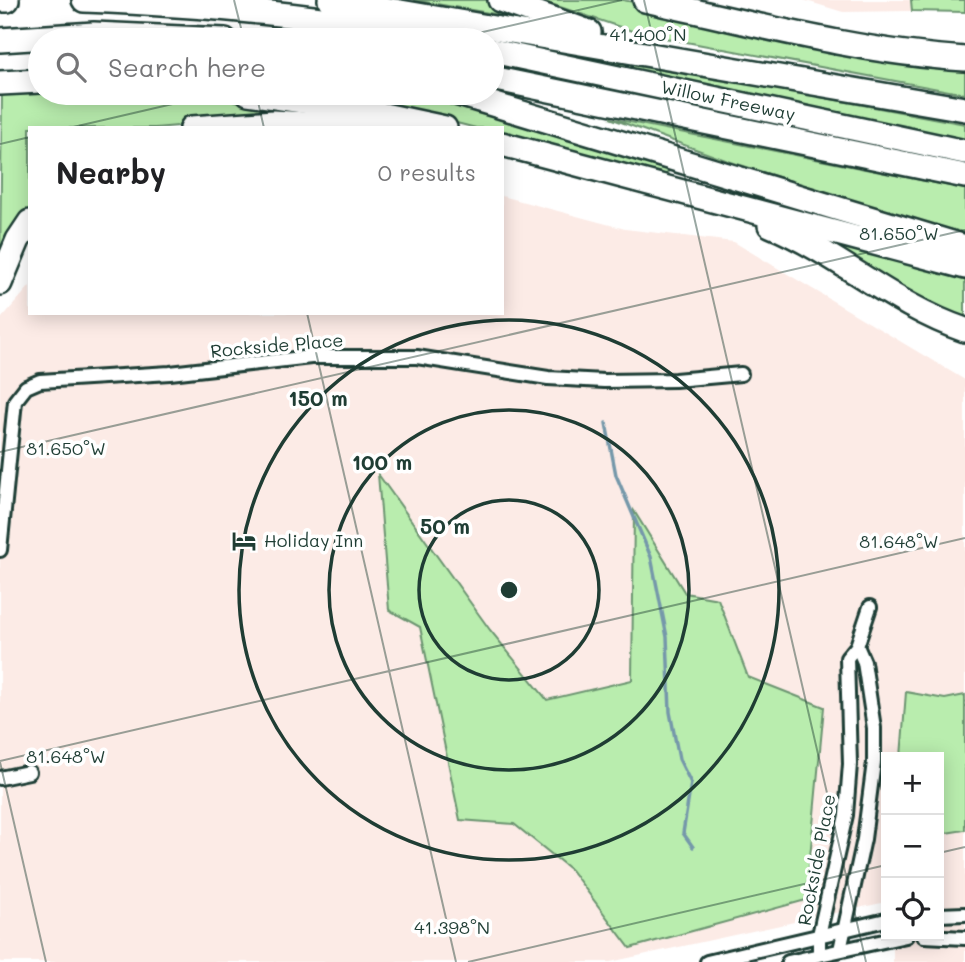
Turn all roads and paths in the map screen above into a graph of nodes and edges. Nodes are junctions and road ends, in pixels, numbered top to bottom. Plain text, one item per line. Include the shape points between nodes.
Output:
1 (0, 0) edge
2 (6, 0) edge
3 (84, 0) edge
4 (330, 0) edge
5 (500, 0) edge
6 (645, 0) edge
7 (382, 28) edge
8 (495, 28) edge
9 (504, 29) edge
10 (0, 40) edge
11 (28, 40) edge
12 (504, 54) edge
13 (965, 59) edge
14 (714, 65) junction
15 (504, 80) edge
16 (28, 81) edge
17 (0, 83) edge
18 (330, 105) edge
19 (496, 105) edge
20 (965, 109) edge
21 (219, 126) edge
22 (339, 126) edge
23 (436, 126) edge
24 (504, 148) edge
25 (965, 152) edge
26 (965, 176) edge
27 (695, 197) junction
28 (28, 225) edge
29 (965, 247) edge
30 (965, 267) edge
31 (0, 283) edge
32 (965, 330) edge
33 (740, 374) dead end
34 (0, 550) edge
35 (870, 607) dead end
36 (858, 646) junction
37 (873, 728) junction
38 (850, 731) junction
39 (29, 772) dead end
40 (0, 778) edge
41 (965, 914) edge
42 (944, 915) edge
43 (881, 921) edge
44 (843, 930) junction
45 (820, 936) junction
46 (944, 937) edge
47 (965, 938) edge
48 (882, 941) edge
49 (840, 950) junction
50 (819, 954) junction
51 (707, 962) edge
52 (788, 962) edge

1 - 2 highway
3 - 7 highway via 159,3
4 - 8 highway
5 - 14 highway via 584,31
6 - 13 highway via 845,43
9 - 14 highway
10 - 11 highway
12 - 25 highway, Willow Freeway
14 - 20 highway
15 - 26 highway, Willow Freeway
16 - 17 highway
18 - 23 highway
19 - 29 highway
21 - 22 highway via 273,122
24 - 27 highway
27 - 30 highway
27 - 32 highway via 789,233 919,312
28 - 31 highway
33 - 34 street, Rockside Place via 604,381 548,378 417,357 311,357 40,381 26,387 15,401
35 - 36 street, Rockside Place
36 - 37 street
36 - 38 street, Rockside Place via 847,658
37 - 38 street
37 - 44 street via 870,805
38 - 45 street, Rockside Place via 846,815
39 - 40 street
41 - 42 street
43 - 44 street
44 - 45 street
44 - 49 street
45 - 50 street, Rockside Place
45 - 51 street
46 - 47 street
48 - 49 street
49 - 50 street
50 - 52 street

